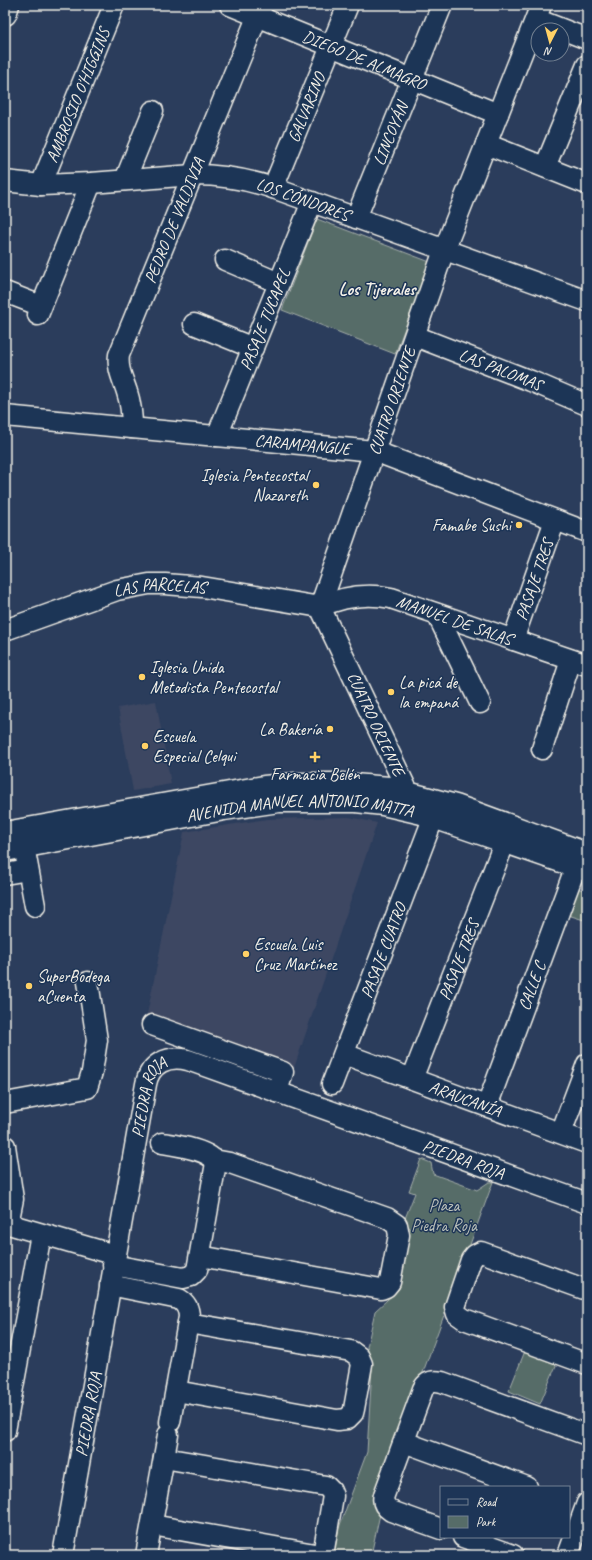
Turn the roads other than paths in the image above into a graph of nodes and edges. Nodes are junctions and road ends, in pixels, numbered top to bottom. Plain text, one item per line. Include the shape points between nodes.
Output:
1 (8, 5) edge
2 (114, 5) edge
3 (230, 5) edge
4 (348, 5) edge
5 (442, 5) edge
6 (259, 10) edge
7 (539, 12) edge
8 (5, 14) edge
9 (587, 39) edge
10 (331, 46) junction
11 (587, 65) edge
12 (412, 79) junction
13 (153, 111) dead end
14 (498, 114) junction
15 (486, 144) junction
16 (545, 167) junction
17 (193, 175) junction
18 (125, 180) junction
19 (5, 181) edge
20 (91, 183) junction
21 (587, 184) edge
22 (41, 185) junction
23 (273, 188) junction
24 (312, 202) junction
25 (356, 218) junction
26 (444, 250) junction
27 (225, 260) dead end
28 (280, 283) junction
29 (5, 292) edge
30 (587, 301) edge
31 (194, 324) dead end
32 (414, 336) junction
33 (253, 348) junction
34 (587, 405) edge
35 (5, 416) edge
36 (132, 428) junction
37 (217, 436) junction
38 (374, 451) junction
39 (555, 520) junction
40 (587, 532) edge
41 (320, 607) junction
42 (437, 614) junction
43 (5, 630) edge
44 (513, 640) junction
45 (579, 663) edge
46 (480, 703) dead end
47 (542, 749) dead end
48 (408, 792) junction
49 (428, 815) junction
50 (5, 833) edge
51 (505, 841) junction
52 (15, 848) edge
53 (583, 863) edge
54 (28, 870) junction
55 (5, 874) edge
56 (35, 906) dead end
57 (88, 982) dead end
58 (152, 1025) dead end
59 (344, 1054) junction
60 (587, 1064) edge
61 (412, 1078) junction
62 (332, 1084) dead end
63 (277, 1092) junction
64 (5, 1103) edge
65 (487, 1106) junction
66 (561, 1133) junction
67 (162, 1143) dead end
68 (587, 1143) edge
69 (5, 1146) edge
70 (214, 1160) junction
71 (587, 1203) edge
72 (6, 1224) edge
73 (41, 1234) junction
74 (200, 1256) junction
75 (114, 1260) junction
76 (110, 1285) junction
77 (587, 1290) edge
78 (188, 1324) junction
79 (587, 1364) edge
80 (176, 1391) junction
81 (5, 1431) edge
82 (587, 1435) edge
83 (404, 1442) junction
84 (164, 1458) junction
85 (524, 1486) edge
86 (580, 1504) edge
87 (152, 1525) junction
88 (440, 1529) edge
89 (466, 1538) edge
90 (63, 1555) edge
91 (146, 1555) edge
92 (321, 1555) edge
93 (513, 1555) edge
94 (568, 1555) edge

1 - 8 main road
2 - 22 street, AMBROSIO O'HIGGINS
3 - 6 street, DIEGO DE ALMAGRO
4 - 10 street, GALVARINO
5 - 12 street, LINCOYÁN
6 - 10 street, DIEGO DE ALMAGRO
6 - 17 street, PEDRO DE VALDIVIA
7 - 9 street
7 - 14 street, CUATRO ORIENTE
10 - 12 street, DIEGO DE ALMAGRO
10 - 23 street, GALVARINO
11 - 16 street
12 - 14 street, DIEGO DE ALMAGRO
12 - 25 street, LINCOYÁN
13 - 18 street
14 - 15 street, CUATRO ORIENTE
15 - 16 street
15 - 26 street, CUATRO ORIENTE
16 - 21 street
17 - 18 street, LOS CÓNDORES
17 - 23 street, LOS CÓNDORES via 239,179
17 - 36 street, PEDRO DE VALDIVIA via 119,355 119,368 131,408
18 - 20 street, LOS CÓNDORES
19 - 22 street, LOS CÓNDORES
20 - 22 street, LOS CÓNDORES
20 - 29 street via 40,311
23 - 24 street, LOS CÓNDORES
24 - 25 street, LOS CÓNDORES
24 - 28 street, PASAJE TUCAPEL
25 - 26 street, LOS CÓNDORES
26 - 30 street, LOS CÓNDORES
26 - 32 street, CUATRO ORIENTE
27 - 28 street
28 - 33 street, PASAJE TUCAPEL
31 - 33 street
32 - 34 street, LAS PALOMAS
32 - 38 street, CUATRO ORIENTE
33 - 37 street, PASAJE TUCAPEL
35 - 36 street, CARAMPANGUE
36 - 37 street, CARAMPANGUE
37 - 38 street, CARAMPANGUE
38 - 39 street, CARAMPANGUE
38 - 41 street, CUATRO ORIENTE
39 - 40 street, CARAMPANGUE
39 - 44 street, PASAJE TRES
41 - 42 street, MANUEL DE SALAS via 346,597 370,595 391,598
41 - 43 street, LAS PARCELAS via 202,587 149,584 117,590
41 - 48 street, CUATRO ORIENTE
42 - 44 street, MANUEL DE SALAS
42 - 46 street
44 - 45 street, MANUEL DE SALAS
45 - 47 street
48 - 49 main road via 414,804
48 - 50 main road, AVENIDA MANUEL ANTONIO MATTA via 342,784 264,787
48 - 53 main road, AVENIDA MANUEL ANTONIO MATTA via 456,806
49 - 51 main road, AVENIDA MANUEL ANTONIO MATTA
49 - 52 main road, AVENIDA MANUEL ANTONIO MATTA via 366,802 279,801
49 - 59 street, PASAJE CUATRO
51 - 53 main road, AVENIDA MANUEL ANTONIO MATTA
51 - 61 street, PASAJE TRES
52 - 54 street
53 - 65 street, CALLE C
54 - 55 street
54 - 56 street
57 - 64 street via 97,1040 87,1088
58 - 63 street via 283,1072
59 - 61 street, ARAUCANÍA
59 - 62 street, PASAJE CUATRO
60 - 66 street
61 - 65 street, ARAUCANÍA
63 - 71 street, PIEDRA ROJA
63 - 75 street, PIEDRA ROJA via 182,1058 169,1058 154,1066 147,1077
65 - 66 street, ARAUCANÍA
66 - 68 street, ARAUCANÍA
67 - 70 street via 208,1155
69 - 72 street via 14,1199
70 - 74 street via 216,1166
70 - 74 street via 230,1163 387,1218 397,1225 399,1235 390,1282 381,1289
72 - 73 street
73 - 75 street
73 - 81 street
74 - 75 street via 197,1270 183,1278
75 - 76 street, PIEDRA ROJA
76 - 78 street via 179,1298 188,1308
76 - 90 street, PIEDRA ROJA
77 - 79 street via 481,1252 471,1260 455,1307 457,1314 464,1319
78 - 80 street
78 - 80 street via 351,1351 359,1357 362,1364 354,1409 347,1419 337,1420
80 - 84 street
82 - 83 street via 434,1381 427,1383 423,1389
83 - 85 street
83 - 88 street via 384,1495 384,1504 391,1511
84 - 87 street
84 - 92 street via 326,1486 333,1496
86 - 94 street
87 - 91 street
87 - 92 street
89 - 93 street

